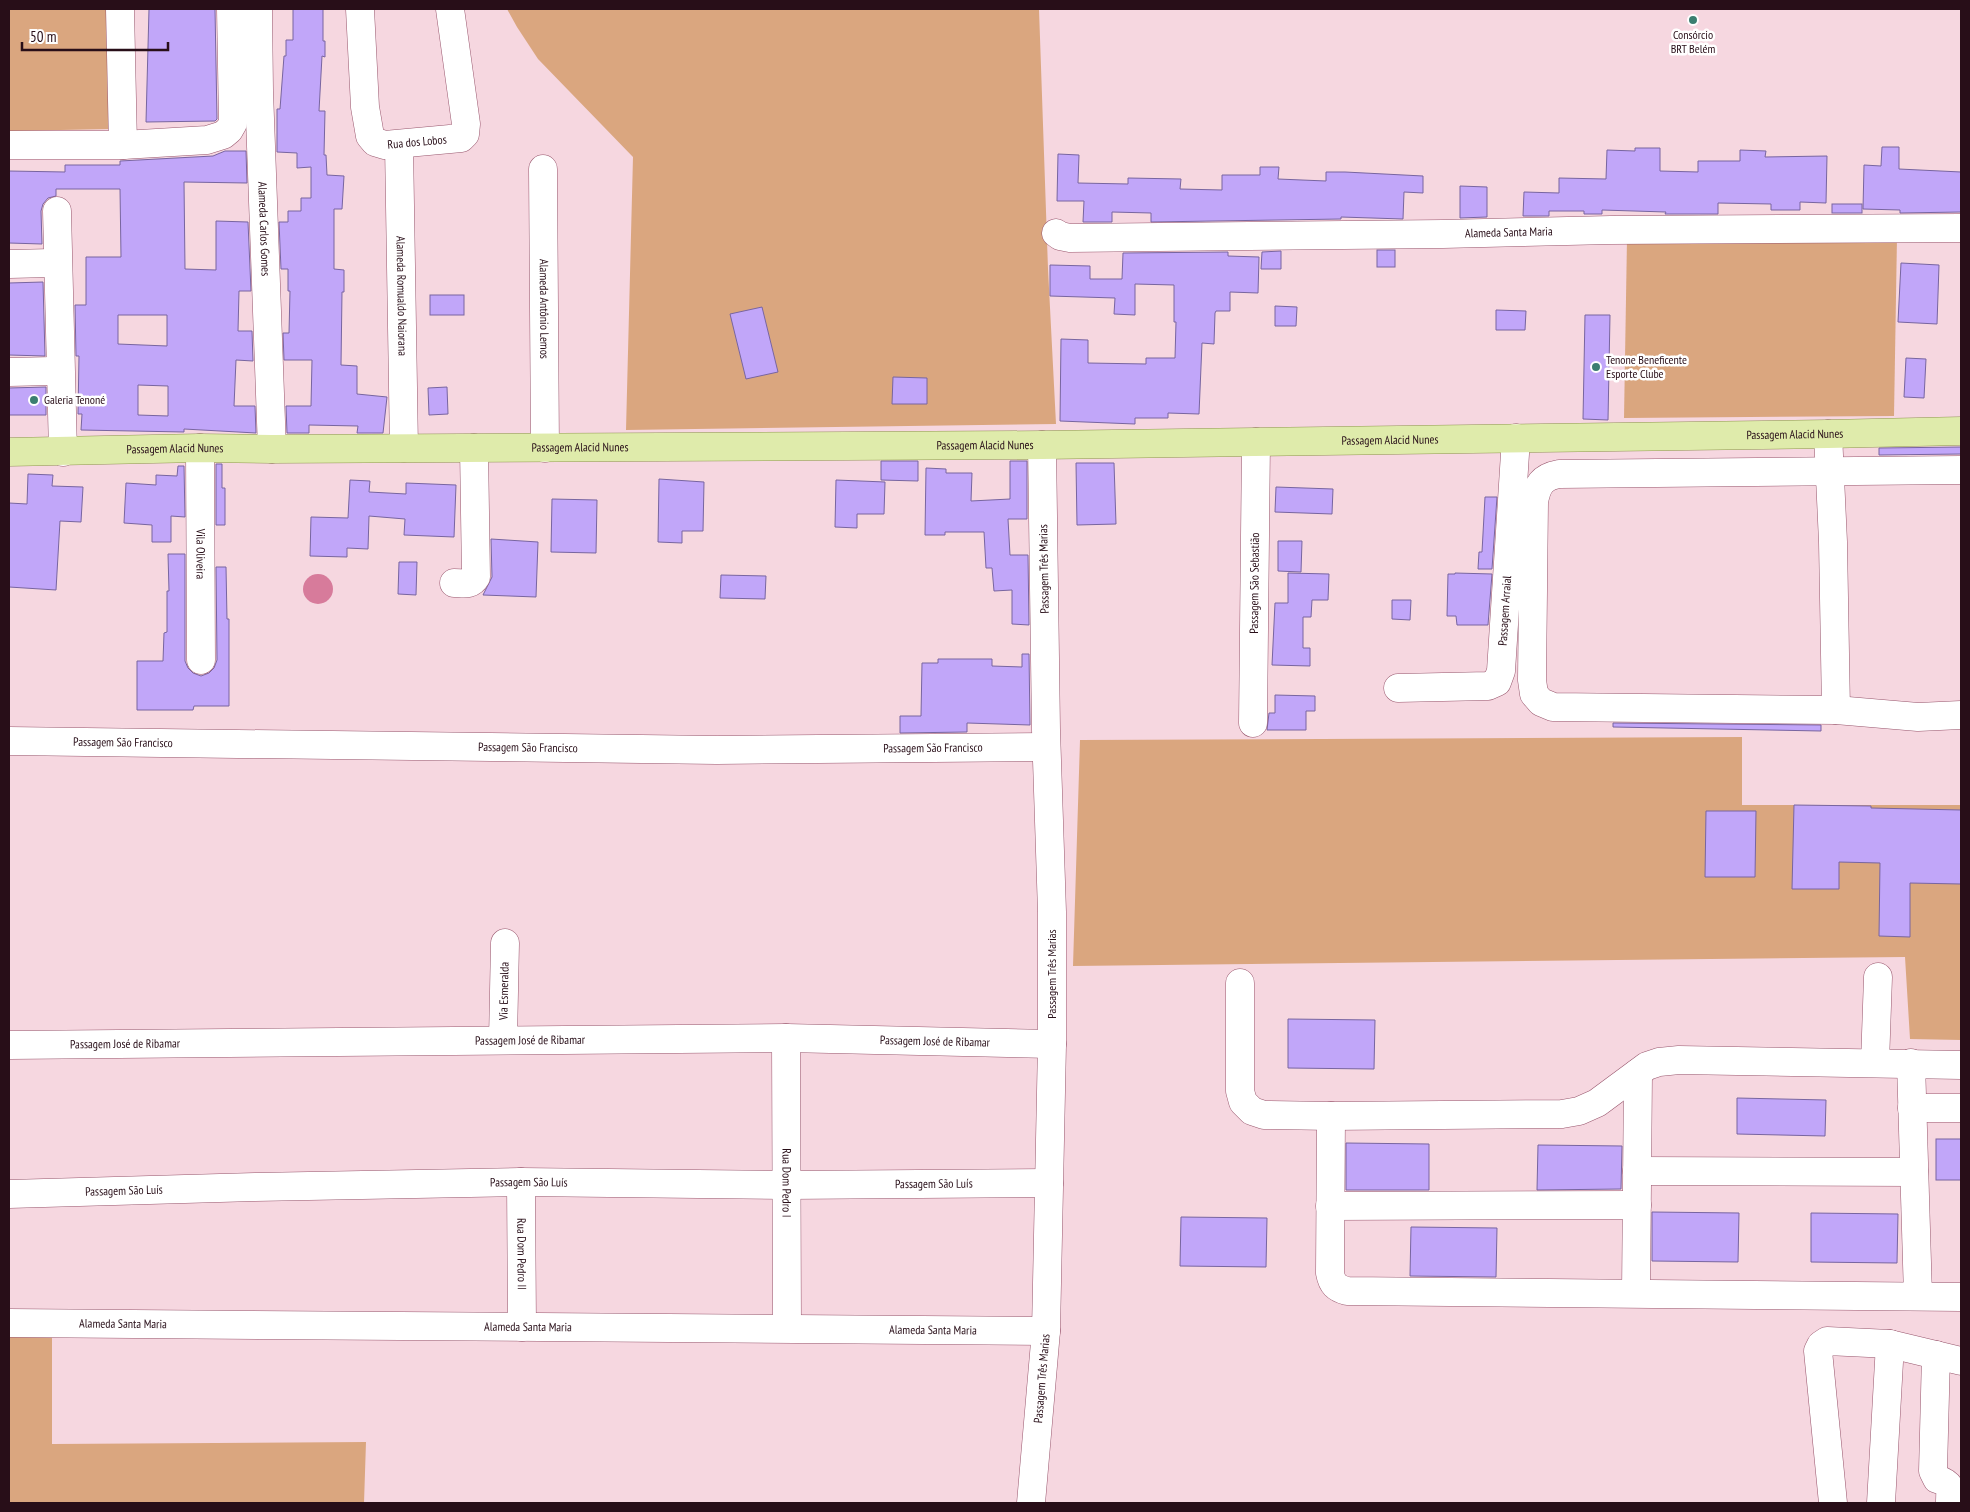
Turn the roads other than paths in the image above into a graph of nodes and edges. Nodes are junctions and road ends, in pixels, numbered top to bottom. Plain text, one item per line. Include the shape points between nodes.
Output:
1 (120, 9) edge
2 (231, 9) edge
3 (258, 9) edge
4 (360, 9) edge
5 (450, 9) edge
6 (9, 145) edge
7 (123, 145) junction
8 (399, 145) junction
9 (544, 169) dead end
10 (58, 211) dead end
11 (1961, 228) edge
12 (1056, 233) dead end
13 (52, 263) dead end
14 (9, 264) edge
15 (53, 371) dead end
16 (9, 372) edge
17 (1961, 430) edge
18 (1828, 434) junction
19 (1516, 438) junction
20 (1256, 442) junction
21 (1042, 444) junction
22 (200, 448) junction
23 (404, 448) junction
24 (474, 448) junction
25 (545, 448) junction
26 (272, 449) junction
27 (9, 452) edge
28 (64, 452) junction
29 (1961, 470) edge
30 (1829, 472) junction
31 (454, 583) dead end
32 (201, 660) dead end
33 (1398, 688) dead end
34 (1836, 710) junction
35 (1961, 715) edge
36 (1253, 723) dead end
37 (9, 741) edge
38 (1046, 747) junction
39 (505, 943) dead end
40 (1878, 977) dead end
41 (1240, 983) dead end
42 (786, 1038) junction
43 (503, 1040) junction
44 (1052, 1044) junction
45 (9, 1045) edge
46 (1875, 1062) junction
47 (1911, 1063) junction
48 (1961, 1065) edge
49 (1638, 1073) junction
50 (1912, 1108) junction
51 (1961, 1108) edge
52 (1331, 1116) junction
53 (1637, 1171) junction
54 (1914, 1172) junction
55 (521, 1182) junction
56 (1049, 1183) junction
57 (787, 1186) junction
58 (9, 1194) edge
59 (1636, 1205) junction
60 (1330, 1206) junction
61 (1636, 1293) junction
62 (1918, 1296) junction
63 (1961, 1297) edge
64 (9, 1323) edge
65 (522, 1327) junction
66 (787, 1327) junction
67 (1046, 1331) junction
68 (1890, 1344) junction
69 (1948, 1358) edge
70 (1031, 1503) edge
71 (1833, 1503) edge
72 (1881, 1503) edge
73 (1950, 1503) edge

1 - 7 street
2 - 7 street via 233,123 229,130 215,138
3 - 26 street, Alameda Carlos Gomes
4 - 8 street, Rua dos Lobos via 365,107 370,136 379,144
5 - 8 street, Rua dos Lobos via 465,134 461,138
6 - 7 street
8 - 23 street, Alameda Romualdo Naiorana
9 - 25 street, Alameda Antônio Lemos
10 - 28 street
11 - 12 street, Alameda Santa Maria via 1070,238
13 - 14 street
15 - 16 street
17 - 18 main road, Passagem Alacid Nunes
18 - 19 main road, Passagem Alacid Nunes
18 - 30 street
19 - 20 main road, Passagem Alacid Nunes
19 - 33 street, Passagem Arraial via 1502,670 1497,682 1488,686
20 - 21 main road, Passagem Alacid Nunes
20 - 36 street, Passagem São Sebastião
21 - 25 main road, Passagem Alacid Nunes
21 - 38 street, Passagem Três Marias
22 - 26 main road, Passagem Alacid Nunes
22 - 28 main road, Passagem Alacid Nunes
22 - 32 street, Vila Oliveira
23 - 24 main road, Passagem Alacid Nunes
23 - 26 main road, Passagem Alacid Nunes
24 - 25 main road, Passagem Alacid Nunes
24 - 31 street via 476,577 468,584
27 - 28 main road, Passagem Alacid Nunes
29 - 30 street
30 - 34 street
30 - 34 street via 1559,474 1543,480 1536,492 1533,522 1532,680 1534,694 1541,702 1553,707
34 - 35 street via 1918,717
37 - 38 street, Passagem São Francisco via 717,750
38 - 44 street, Passagem Três Marias via 1052,912
39 - 43 street, Via Esmeralda
40 - 46 street
41 - 52 street via 1240,1090 1243,1102 1252,1111 1264,1115
42 - 43 street, Passagem José de Ribamar
42 - 44 street, Passagem José de Ribamar
42 - 57 street, Rua Dom Pedro I
43 - 45 street, Passagem José de Ribamar
44 - 56 street, Passagem Três Marias
46 - 47 street
46 - 49 street via 1679,1060 1659,1062
47 - 48 street
47 - 50 street
49 - 52 street via 1597,1103 1562,1114
49 - 53 street
50 - 51 street
50 - 54 street
52 - 60 street
53 - 54 street
53 - 59 street
54 - 62 street
55 - 57 street, Passagem São Luís
55 - 58 street, Passagem São Luís
55 - 65 street, Rua Dom Pedro II
56 - 57 street, Passagem São Luís
56 - 67 street, Passagem Três Marias
57 - 66 street, Rua Dom Pedro I
59 - 60 street
59 - 61 street
60 - 61 street via 1330,1273 1332,1282 1347,1291
61 - 62 street
62 - 63 street
64 - 65 street, Alameda Santa Maria
65 - 66 street, Alameda Santa Maria
66 - 67 street, Alameda Santa Maria
67 - 70 street, Passagem Três Marias
68 - 69 street
68 - 71 street via 1827,1341 1818,1351
68 - 72 street
69 - 73 street via 1933,1471 1937,1479 1947,1482

